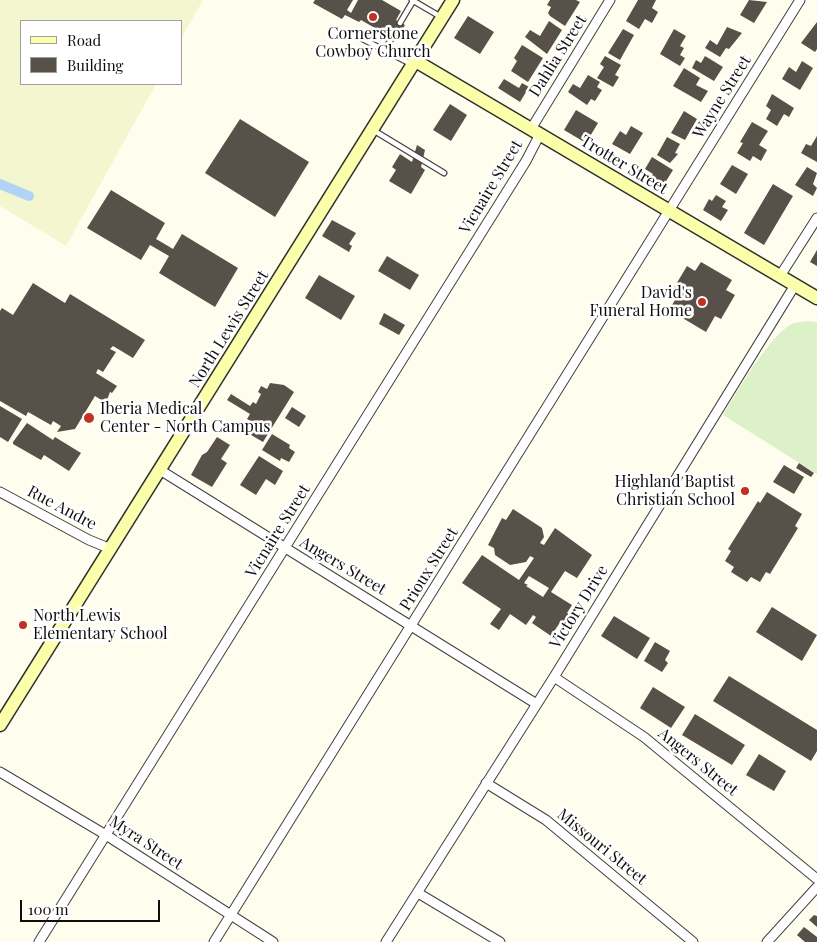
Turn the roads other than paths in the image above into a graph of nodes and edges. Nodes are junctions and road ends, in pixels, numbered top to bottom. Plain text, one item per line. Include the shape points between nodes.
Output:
1 (412, 0) edge
2 (453, 0) edge
3 (610, 0) edge
4 (800, 0) edge
5 (442, 17) junction
6 (400, 23) dead end
7 (349, 32) dead end
8 (394, 33) dead end
9 (385, 51) junction
10 (412, 62) junction
11 (371, 129) junction
12 (535, 132) junction
13 (444, 173) dead end
14 (669, 211) junction
15 (817, 218) edge
16 (780, 276) junction
17 (795, 285) junction
18 (817, 298) edge
19 (160, 470) junction
20 (0, 492) edge
21 (111, 549) junction
22 (286, 549) junction
23 (412, 626) junction
24 (554, 677) junction
25 (535, 704) junction
26 (0, 724) edge
27 (0, 772) edge
28 (486, 783) junction
29 (106, 835) junction
30 (817, 879) edge
31 (817, 887) edge
32 (418, 893) junction
33 (230, 916) junction
34 (39, 942) edge
35 (214, 942) edge
36 (273, 942) edge
37 (386, 942) edge
38 (500, 942) edge
39 (693, 942) edge
40 (767, 942) edge

1 - 5 lane
1 - 6 lane
2 - 5 main road, North Lewis Street
3 - 12 street, Dahlia Street
4 - 14 street, Wayne Street
5 - 10 main road, North Lewis Street
7 - 9 lane
8 - 9 lane
9 - 10 lane
10 - 11 main road, North Lewis Street
10 - 12 main road, Trotter Street
11 - 13 lane
11 - 19 main road, North Lewis Street
12 - 14 main road, Trotter Street
12 - 22 street, Vicnaire Street via 526,161
14 - 16 main road, Trotter Street
14 - 23 street, Prioux Street
15 - 16 street
16 - 17 main road, Trotter Street
17 - 18 main road, Trotter Street
17 - 24 street, Victory Drive
19 - 21 main road, North Lewis Street
19 - 22 street, Angers Street
20 - 21 street, Rue Andre
21 - 26 main road, North Lewis Street
22 - 23 street, Angers Street
22 - 29 street, Vicnaire Street
23 - 25 street, Angers Street
23 - 33 street, Prioux Street
24 - 25 street, Victory Drive
24 - 30 street, Angers Street via 644,737
25 - 28 street, Victory Drive
27 - 29 street, Myra Street
28 - 32 street, Victory Drive
28 - 39 street, Missouri Street via 553,826
29 - 33 street, Myra Street
29 - 34 street, Vicnaire Street
31 - 40 street
32 - 37 street, Victory Drive
32 - 38 street
33 - 35 street, Prioux Street
33 - 36 street, Myra Street

